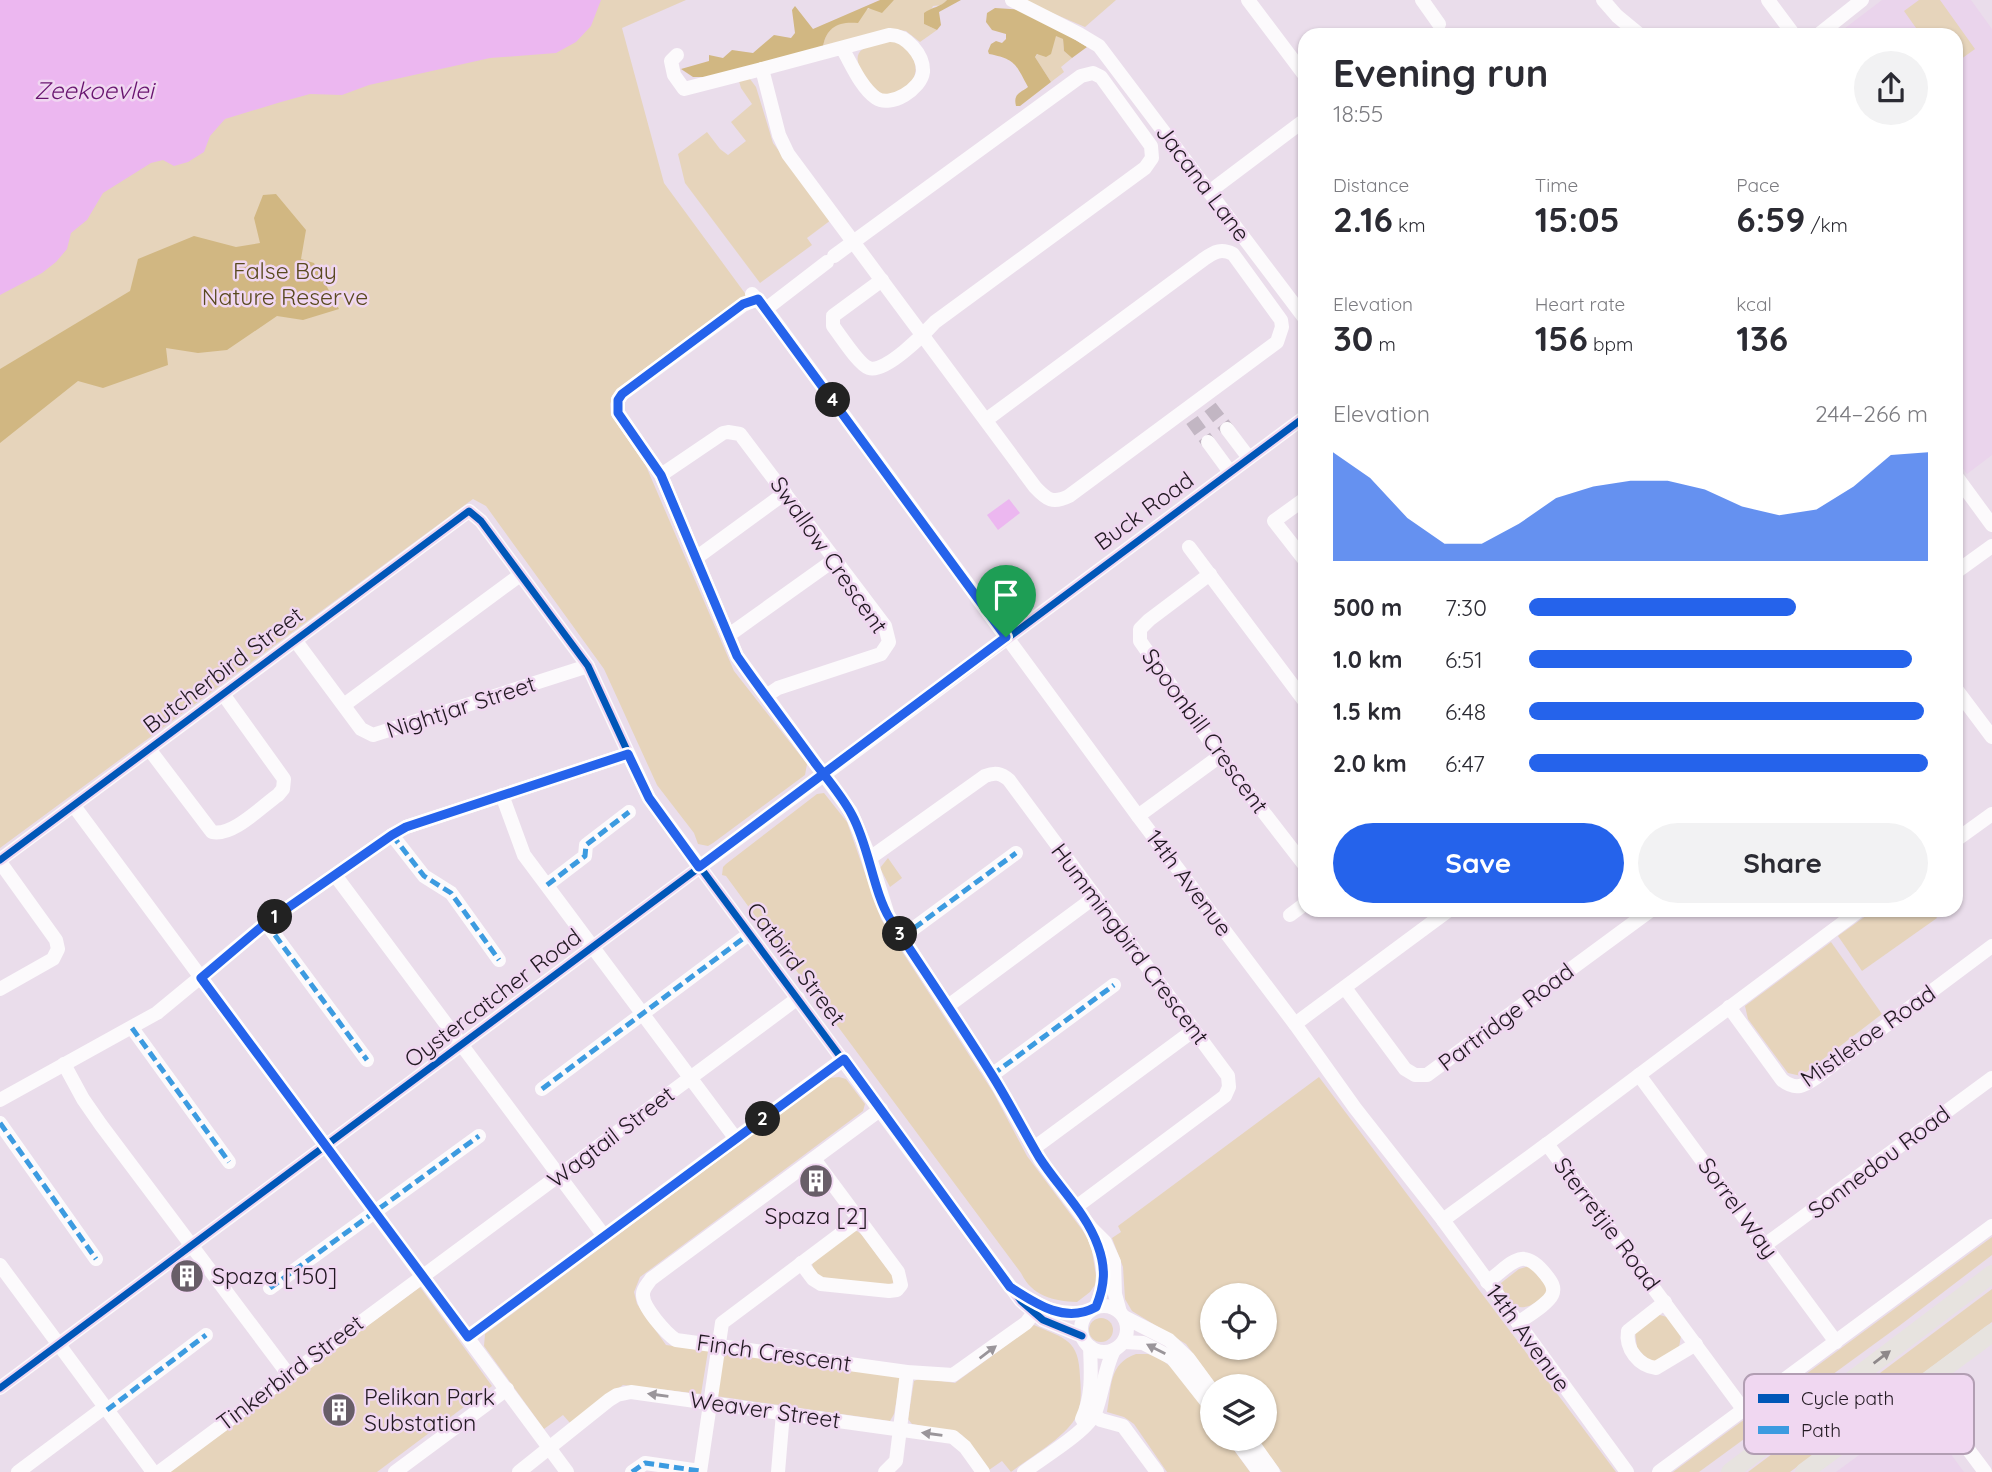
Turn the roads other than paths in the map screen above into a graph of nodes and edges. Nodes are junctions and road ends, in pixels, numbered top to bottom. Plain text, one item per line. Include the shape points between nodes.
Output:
1 (1012, 0) edge
2 (1248, 0) edge
3 (1422, 0) edge
4 (1603, 0) edge
5 (1768, 0) edge
6 (1862, 0) edge
7 (1439, 24) dead end
8 (1631, 28) edge
9 (1789, 28) edge
10 (1827, 28) edge
11 (842, 48) junction
12 (677, 55) dead end
13 (1298, 66) edge
14 (762, 69) junction
15 (1298, 125) edge
16 (1209, 192) junction
17 (852, 242) junction
18 (882, 281) junction
19 (759, 301) junction
20 (1298, 309) edge
21 (922, 336) junction
22 (986, 420) junction
23 (1298, 422) edge
24 (1227, 429) tunnel mouth
25 (1209, 442) tunnel mouth
26 (1249, 458) junction
27 (1230, 471) junction
28 (661, 475) junction
29 (1963, 486) edge
30 (785, 492) junction
31 (1298, 504) edge
32 (469, 511) joint
33 (1992, 525) edge
34 (1992, 546) edge
35 (1189, 547) dead end
36 (1298, 552) edge
37 (695, 558) junction
38 (834, 559) junction
39 (1963, 567) edge
40 (1210, 574) junction
41 (520, 575) junction
42 (729, 635) junction
43 (1006, 637) junction
44 (295, 640) junction
45 (588, 666) junction
46 (1298, 689) edge
47 (223, 694) junction
48 (766, 696) junction
49 (1963, 698) edge
50 (344, 705) junction
51 (1992, 737) edge
52 (149, 749) junction
53 (628, 754) junction
54 (1220, 756) junction
55 (824, 775) junction
56 (502, 795) junction
57 (74, 806) junction
58 (629, 812) dead end
59 (1992, 814) edge
60 (1138, 816) junction
61 (392, 835) junction
62 (1963, 835) edge
63 (1016, 853) dead end
64 (1298, 857) edge
65 (870, 858) junction
66 (0, 861) edge
67 (699, 867) junction
68 (335, 875) junction
69 (547, 885) junction
70 (1095, 897) junction
71 (1298, 909) edge
72 (1290, 915) dead end
73 (1440, 917) edge
74 (1641, 917) edge
75 (1851, 917) edge
76 (266, 923) junction
77 (749, 933) junction
78 (902, 937) junction
79 (1992, 946) edge
80 (594, 947) junction
81 (499, 960) dead end
82 (201, 978) junction
83 (1114, 985) dead end
84 (1345, 988) junction
85 (0, 989) edge
86 (798, 998) junction
87 (948, 1006) junction
88 (1729, 1007) junction
89 (642, 1013) junction
90 (1295, 1024) junction
91 (132, 1028) junction
92 (1194, 1030) junction
93 (461, 1046) junction
94 (844, 1059) junction
95 (368, 1060) dead end
96 (64, 1064) junction
97 (992, 1075) junction
98 (1640, 1075) junction
99 (691, 1077) junction
100 (1992, 1078) edge
101 (542, 1090) dead end
102 (0, 1100) edge
103 (881, 1109) junction
104 (0, 1123) edge
105 (478, 1136) dead end
106 (736, 1139) junction
107 (1547, 1143) junction
108 (327, 1145) junction
109 (1034, 1148) junction
110 (814, 1158) junction
111 (229, 1162) dead end
112 (559, 1175) junction
113 (1076, 1208) junction
114 (374, 1211) junction
115 (859, 1220) junction
116 (1443, 1220) junction
117 (1992, 1226) edge
118 (1091, 1228) junction
119 (604, 1236) junction
120 (1765, 1245) junction
121 (192, 1246) junction
122 (96, 1259) dead end
123 (801, 1263) junction
124 (0, 1265) edge
125 (1992, 1274) edge
126 (423, 1276) junction
127 (1487, 1282) junction
128 (6, 1285) edge
129 (270, 1288) dead end
130 (1665, 1302) junction
131 (1036, 1309) junction
132 (1093, 1309) junction
133 (1122, 1314) junction
134 (1518, 1323) junction
135 (1992, 1333) edge
136 (206, 1335) dead end
137 (468, 1337) junction
138 (1086, 1341) junction
139 (1836, 1342) junction
140 (719, 1344) junction
141 (1696, 1344) junction
142 (59, 1345) junction
143 (1119, 1346) junction
144 (907, 1372) junction
145 (288, 1374) junction
146 (1200, 1374) edge
147 (1792, 1374) edge
148 (1860, 1374) edge
149 (1937, 1374) edge
150 (0, 1388) edge
151 (507, 1389) junction
152 (1200, 1394) edge
153 (709, 1402) junction
154 (106, 1408) junction
155 (1743, 1409) joint
156 (783, 1413) junction
157 (1090, 1413) junction
158 (898, 1429) junction
159 (550, 1449) junction
160 (1244, 1451) edge
161 (1258, 1451) edge
162 (1754, 1454) edge
163 (1828, 1454) edge
164 (1972, 1454) edge
165 (700, 1471) edge
166 (18, 1472) edge
167 (153, 1472) edge
168 (159, 1472) edge
169 (395, 1472) edge
170 (519, 1472) edge
171 (567, 1472) edge
172 (632, 1472) edge
173 (778, 1472) edge
174 (885, 1472) edge
175 (983, 1472) edge
176 (1024, 1472) edge
177 (1157, 1472) edge
178 (1259, 1472) edge
179 (1273, 1472) edge
180 (1627, 1472) edge
181 (1658, 1472) edge
182 (1730, 1472) edge
183 (1804, 1472) edge
184 (1985, 1472) edge

1 - 16 street, Jacana Lane via 1099,47
2 - 13 street
3 - 7 street
4 - 8 street
5 - 9 street
6 - 10 street
11 - 11 street via 868,91 879,100 898,98 922,75 921,61 901,36
11 - 14 street
12 - 14 street via 671,61 674,75 686,95
14 - 17 street via 788,154
15 - 16 street
16 - 20 street, Jacana Lane
17 - 18 street
17 - 19 street
17 - 21 street via 1081,76 1093,73 1105,81 1151,146 1150,163
18 - 21 street
18 - 21 street via 833,316 833,326 865,366 874,369
19 - 28 street via 743,304 618,400 618,413
19 - 43 street, 14th Avenue
21 - 22 street
22 - 22 street via 1035,488 1054,501 1069,496 1206,402 1277,342 1282,327 1237,259 1223,250 1204,259
23 - 26 street, Buck Road
24 - 26 street
25 - 27 street
26 - 27 street, Buck Road
27 - 43 street, Buck Road
28 - 30 street, Swallow Crescent via 723,433 734,432 746,440
28 - 37 street
29 - 33 street
30 - 37 street
30 - 38 street, Swallow Crescent
31 - 36 street via 1274,521
32 - 41 street, Catbird Street
32 - 44 street, Butcherbird Street
34 - 39 street
35 - 40 street
37 - 42 street
38 - 42 street
38 - 48 street, Swallow Crescent via 885,626 887,646 881,654
40 - 46 street
40 - 54 street, Spoonbill Crescent via 1149,620 1139,635 1141,645
41 - 45 street, Catbird Street
41 - 50 street
42 - 48 street via 737,656
43 - 55 street, Oystercatcher Road
43 - 60 street, 14th Avenue
44 - 47 street, Butcherbird Street
44 - 50 street, Nightjar Street
45 - 50 street, Nightjar Street via 380,734 361,729
45 - 53 street, Catbird Street
47 - 52 street, Butcherbird Street
47 - 52 street via 284,779 278,795 230,831 212,832
48 - 55 street
49 - 51 street
52 - 57 street, Butcherbird Street
53 - 56 street
53 - 67 street, Catbird Street via 649,798
54 - 60 street
54 - 64 street, Spoonbill Crescent
55 - 65 street via 851,812
55 - 67 street, Oystercatcher Road
56 - 61 street
56 - 69 street via 524,855
57 - 66 street, Butcherbird Street
57 - 82 street
58 - 69 street via 586,845 585,856
59 - 62 street
60 - 90 street, 14th Avenue
61 - 68 street
61 - 81 street via 424,876 451,893
63 - 78 street
65 - 70 street, Hummingbird Crescent via 985,776 996,773 1009,780
65 - 78 street via 884,906
66 - 85 street via 58,949 52,959
67 - 77 street, Catbird Street
67 - 80 street, Oystercatcher Road
68 - 76 street
68 - 93 street
69 - 80 street
70 - 87 street
70 - 92 street, Hummingbird Crescent
71 - 72 street
73 - 84 street
74 - 84 street, Partridge Road via 1427,1075 1405,1069
75 - 88 street
76 - 82 street
76 - 95 street
77 - 86 street, Catbird Street
77 - 89 street
78 - 87 street
79 - 88 street, Mistletoe Road via 1817,1077 1797,1087 1782,1080
80 - 89 street
80 - 93 street, Oystercatcher Road
82 - 91 street
82 - 108 street
83 - 97 street
84 - 90 street
86 - 94 street, Catbird Street
86 - 99 street, Wagtail Street
87 - 97 street
88 - 98 street
89 - 99 street
89 - 101 street
90 - 116 street, 14th Avenue
91 - 96 street
91 - 111 street
92 - 109 street
92 - 113 street, Hummingbird Crescent via 1228,1076 1228,1092
93 - 108 street, Oystercatcher Road
93 - 112 street
94 - 103 street, Catbird Street
94 - 106 street
96 - 102 street
96 - 121 street via 83,1100
97 - 109 street
98 - 107 street
98 - 120 street, Sorrel Way
99 - 106 street
99 - 112 street, Wagtail Street
100 - 120 street, Sonnedou Road
103 - 110 street, Finch Crescent
103 - 131 street, Catbird Street via 1010,1287
104 - 122 street
105 - 114 street
106 - 119 street
107 - 116 street, Sterretjie Road
107 - 130 street, Sterretjie Road
108 - 114 street
108 - 121 street, Oystercatcher Road
109 - 113 street
110 - 115 street
110 - 140 street, Finch Crescent via 645,1286 645,1302 668,1334 676,1340
112 - 119 street
112 - 126 street, Wagtail Street
113 - 118 street
114 - 126 street
114 - 129 street
115 - 123 street
115 - 123 street via 898,1272 901,1282 897,1290 821,1284
116 - 127 street, 14th Avenue
117 - 139 street
118 - 132 street via 1104,1276
118 - 133 street via 1105,1241 1114,1262 1115,1294
119 - 137 street
120 - 139 street, Sorrel Way
121 - 142 street, Oystercatcher Road
121 - 145 street
123 - 140 street via 725,1319
124 - 128 street
148 -> 125 main road
126 - 137 street
126 - 145 street, Tinkerbird Street
127 - 134 street, 14th Avenue
127 - 134 street via 1526,1258 1535,1261 1552,1282 1550,1297
128 - 142 street
130 - 141 street, Sterretjie Road
130 - 141 street via 1628,1331 1631,1350 1644,1364 1656,1368
131 - 132 street, Catbird Street via 1074,1315
131 - 138 street, Catbird Street via 1051,1324
144 -> 131 street, Finch Crescent via 961,1372 1026,1323
132 - 133 street via 1108,1306
132 - 138 street via 1083,1320
133 - 143 street via 1127,1329
133 - 146 street via 1169,1340
134 - 180 street, 14th Avenue
135 - 149 main road
136 - 154 street
137 - 151 street
138 - 143 street via 1101,1352
138 - 157 street via 1093,1370
139 - 147 street
140 - 144 street, Finch Crescent
140 - 153 street
141 - 155 street, Sterretjie Road
142 - 150 street, Oystercatcher Road
142 - 154 street
152 -> 143 street via 1172,1358 1143,1343
143 - 157 street
144 - 158 street
145 - 168 street, Tinkerbird Street
151 - 159 street
151 - 169 street
153 - 156 street, Weaver Street
153 -> 159 street, Weaver Street via 624,1393
153 - 165 street
154 - 166 street
154 - 167 street
155 - 181 street
156 - 158 street, Weaver Street
156 - 173 street
157 - 176 street via 1076,1433
157 - 177 street via 1127,1430
158 - 174 street via 896,1461
175 -> 158 street, Weaver Street via 953,1437
159 - 170 street, Weaver Street
159 - 171 street
160 - 178 street
161 - 179 street
182 -> 162 main road
163 - 183 main road
164 - 184 street
165 - 172 street via 645,1463

